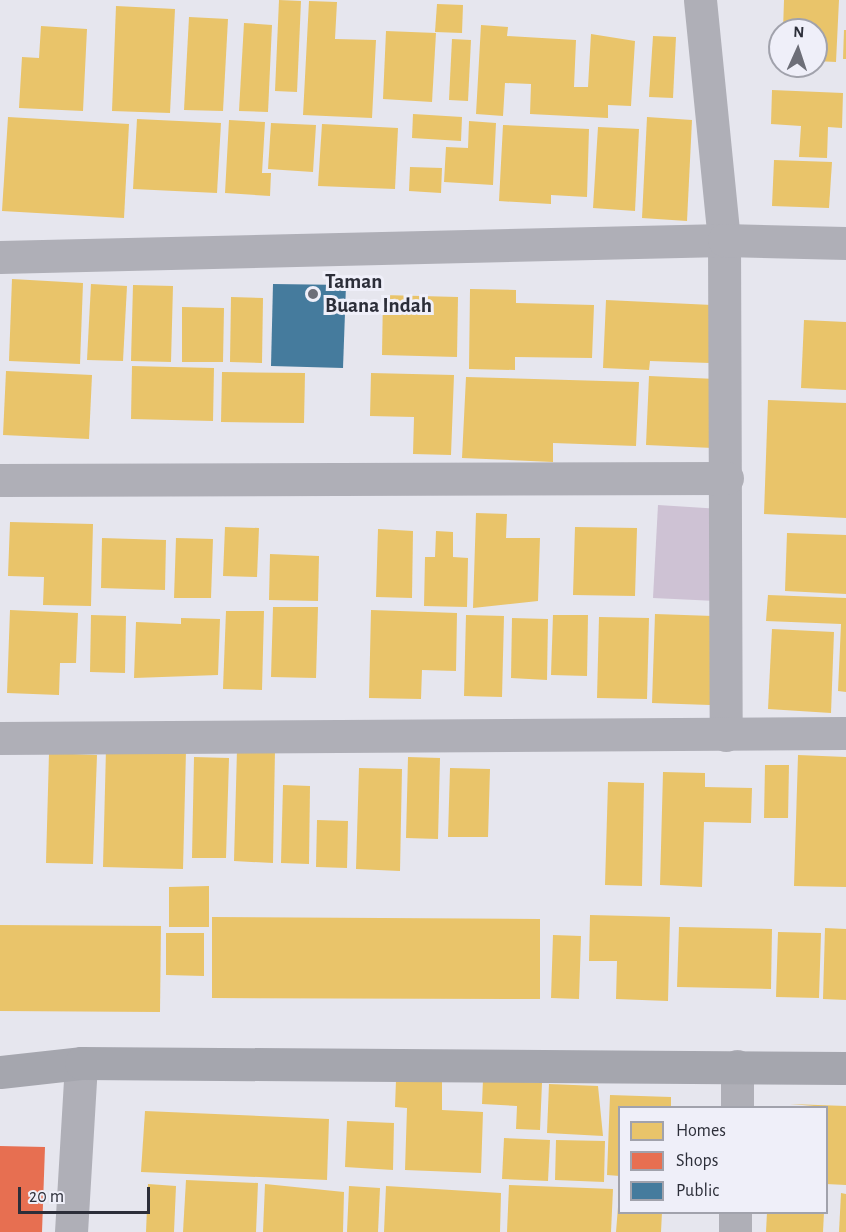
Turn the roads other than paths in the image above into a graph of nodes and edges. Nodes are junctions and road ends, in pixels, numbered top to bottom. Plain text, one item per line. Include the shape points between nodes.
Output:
1 (700, 0) edge
2 (724, 240) junction
3 (846, 243) edge
4 (0, 257) edge
5 (727, 478) junction
6 (0, 480) edge
7 (846, 733) edge
8 (726, 735) junction
9 (0, 738) edge
10 (81, 1063) junction
11 (737, 1066) junction
12 (846, 1068) edge
13 (0, 1072) edge
14 (736, 1106) edge
15 (735, 1214) edge
16 (71, 1232) edge
17 (735, 1232) edge

1 - 2 street
2 - 3 street
2 - 4 street
2 - 5 street
5 - 6 street
5 - 8 street
7 - 8 street
8 - 9 street
10 - 11 street
10 - 13 street
10 - 16 street
11 - 12 street
11 - 14 street
15 - 17 street

